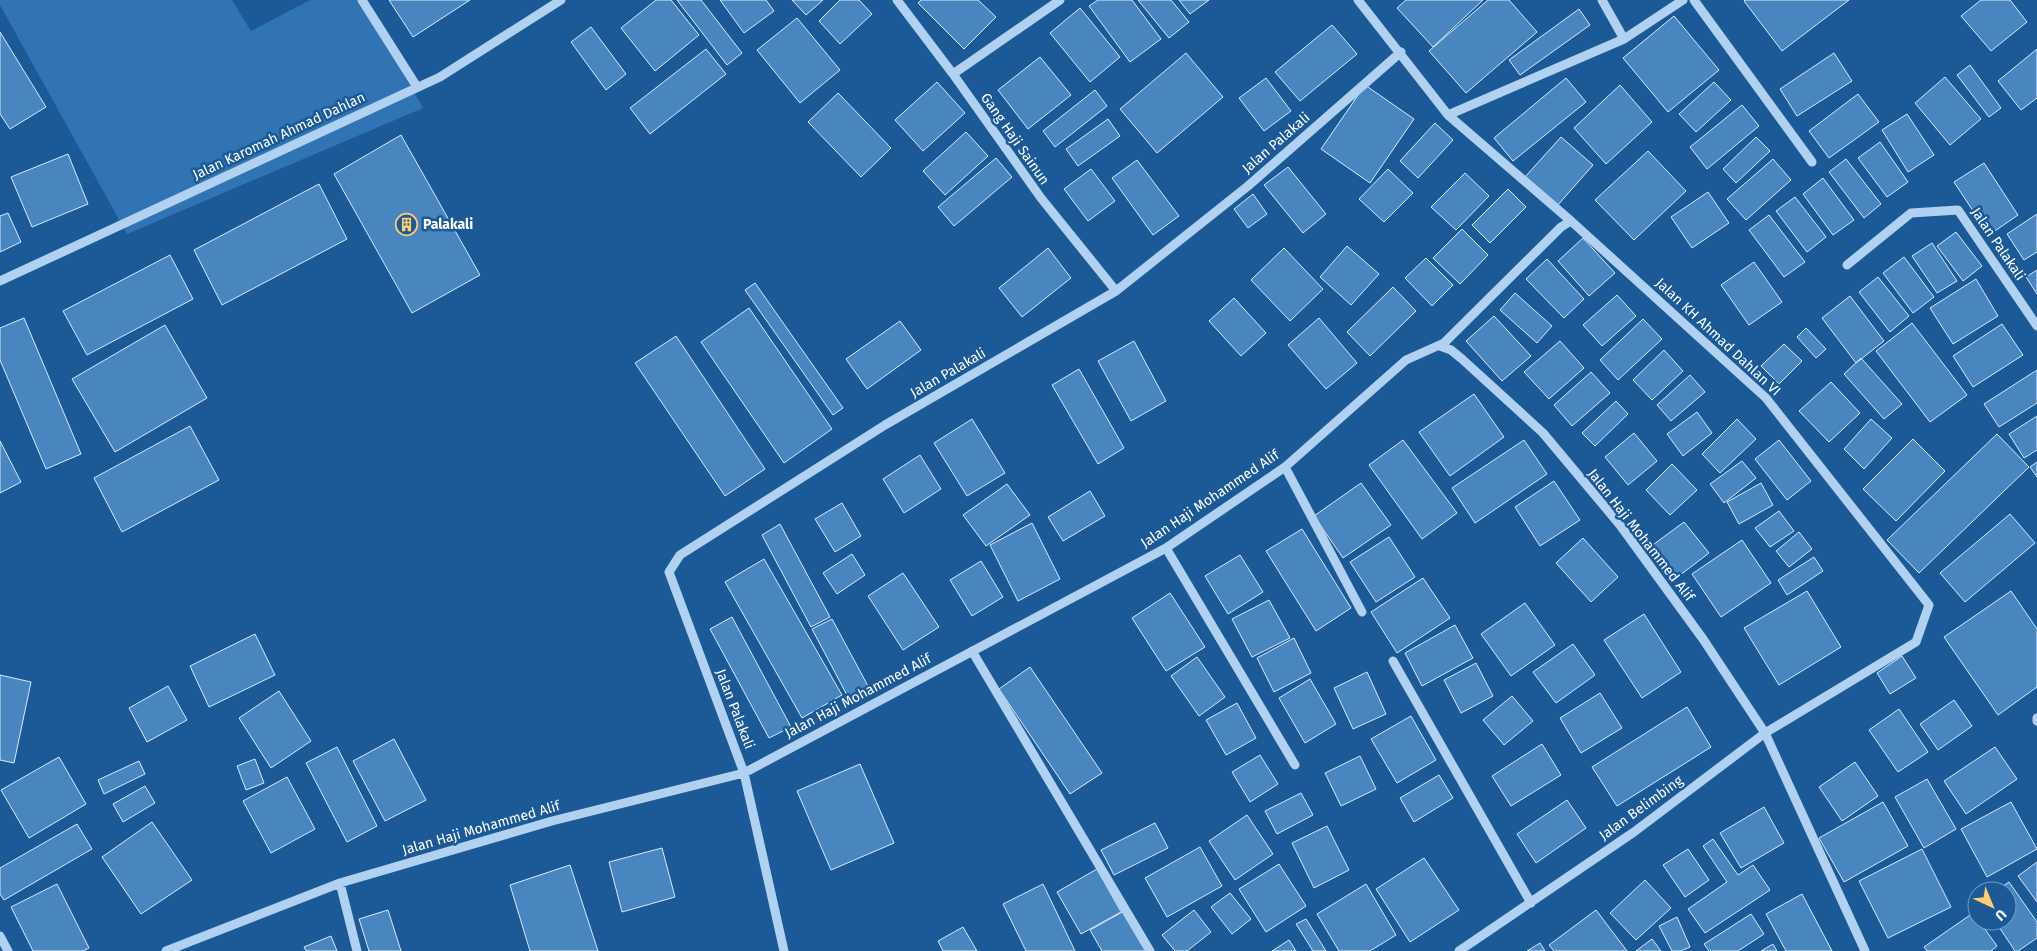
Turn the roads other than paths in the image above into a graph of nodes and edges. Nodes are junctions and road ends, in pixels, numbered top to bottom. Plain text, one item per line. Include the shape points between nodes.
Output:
1 (362, 0) edge
2 (561, 0) edge
3 (896, 0) edge
4 (1060, 0) edge
5 (1358, 0) edge
6 (1602, 0) edge
7 (1683, 0) edge
8 (1694, 0) edge
9 (1624, 39) junction
10 (1401, 52) junction
11 (953, 74) junction
12 (417, 87) junction
13 (1448, 115) junction
14 (1812, 162) dead end
15 (1571, 221) junction
16 (1847, 265) dead end
17 (0, 281) edge
18 (1116, 290) junction
19 (2037, 326) edge
20 (1440, 346) junction
21 (1285, 467) junction
22 (1166, 548) junction
23 (1362, 612) dead end
24 (972, 651) junction
25 (1393, 661) dead end
26 (1765, 732) junction
27 (1295, 766) dead end
28 (744, 773) junction
29 (340, 883) junction
30 (1531, 903) junction
31 (0, 936) edge
32 (8, 951) edge
33 (166, 951) edge
34 (357, 951) edge
35 (784, 951) edge
36 (1150, 951) edge
37 (1459, 951) edge
38 (1865, 951) edge

1 - 12 street
2 - 12 street, Jalan Karomah Ahmad Dahlan
3 - 11 street, Gang Haji Sainun
4 - 11 street
5 - 10 street, Jalan KH Ahmad Dahlan VI
6 - 9 street
7 - 9 street
8 - 14 street
9 - 13 street
10 - 13 street, Jalan KH Ahmad Dahlan VI
10 - 18 street, Jalan Palakali via 1248,186
11 - 18 street, Gang Haji Sainun via 1040,198
12 - 17 street, Jalan Karomah Ahmad Dahlan
13 - 15 street, Jalan KH Ahmad Dahlan VI
15 - 20 street via 1561,227
15 - 26 street, Jalan KH Ahmad Dahlan VI via 1766,398 1929,605 1916,642
16 - 19 street, Jalan Palakali via 1911,213 1958,210
18 - 28 street, Jalan Palakali via 885,425 680,555 668,572
20 - 21 street, Jalan Haji Mohammed Alif via 1406,360
20 - 26 street, Jalan Haji Mohammed Alif via 1462,359 1549,440 1626,533
21 - 22 street, Jalan Haji Mohammed Alif
21 - 23 street
22 - 24 street, Jalan Haji Mohammed Alif
22 - 27 street
24 - 28 street, Jalan Haji Mohammed Alif
24 - 36 street
25 - 30 street
26 - 30 street, Jalan Belimbing via 1634,832
26 - 38 street, Jalan Haji Mohammed Alif
28 - 29 street, Jalan Haji Mohammed Alif via 552,821
28 - 35 street
29 - 33 street, Jalan Haji Mohammed Alif
29 - 34 street
30 - 37 street, Jalan Belimbing
31 - 32 street

